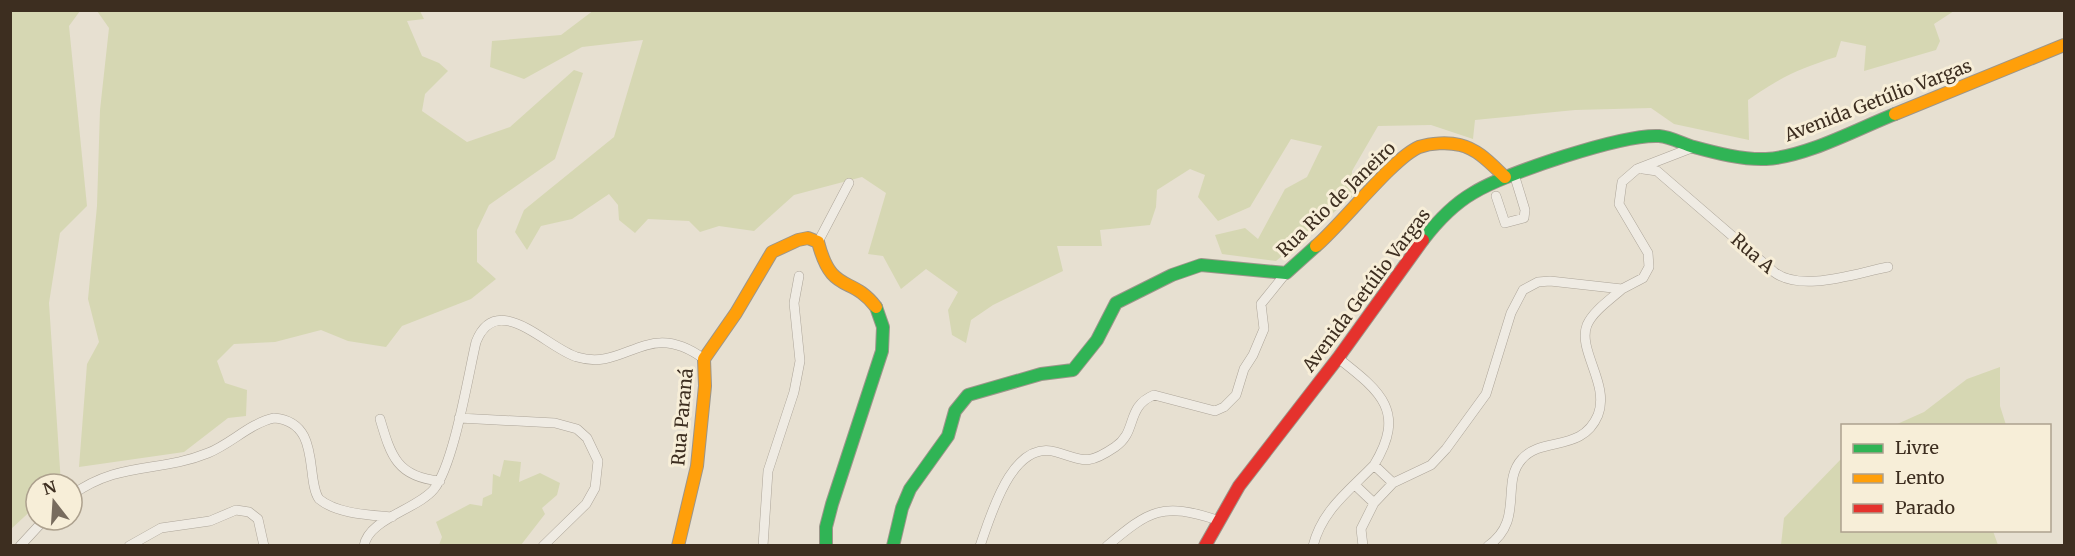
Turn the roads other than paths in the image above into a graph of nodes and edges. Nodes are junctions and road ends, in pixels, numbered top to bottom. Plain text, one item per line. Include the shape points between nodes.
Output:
1 (2064, 45) edge
2 (1694, 147) junction
3 (1637, 169) junction
4 (1509, 176) junction
5 (849, 183) dead end
6 (1496, 196) dead end
7 (818, 242) junction
8 (1888, 267) dead end
9 (1286, 273) junction
10 (799, 276) dead end
11 (1622, 289) junction
12 (1338, 358) junction
13 (704, 359) junction
14 (459, 418) junction
15 (380, 419) dead end
16 (1374, 465) junction
17 (440, 480) junction
18 (1393, 483) junction
19 (1355, 485) junction
20 (84, 488) edge
21 (1374, 503) junction
22 (393, 517) junction
23 (1217, 520) junction
24 (33, 532) edge
25 (20, 546) edge
26 (129, 546) edge
27 (264, 546) edge
28 (364, 546) edge
29 (543, 546) edge
30 (678, 546) edge
31 (763, 546) edge
32 (826, 546) edge
33 (893, 546) edge
34 (980, 546) edge
35 (1107, 546) edge
36 (1205, 546) edge
37 (1313, 546) edge
38 (1363, 546) edge
39 (1488, 546) edge

1 - 2 street, Avenida Getúlio Vargas via 1797,153 1747,158
2 - 3 street
2 - 4 street, Avenida Getúlio Vargas via 1660,136 1630,138
3 - 8 street, Rua A via 1657,171 1774,272 1791,282
3 - 11 street via 1622,182 1619,204 1646,246 1649,267 1643,278
4 - 6 street via 1525,210 1524,219 1505,224
4 - 9 street, Rua Rio de Janeiro via 1461,146 1434,143 1417,148
4 - 12 street, Avenida Getúlio Vargas via 1471,194 1434,227
5 - 7 street
7 - 13 street, Rua Paraná via 798,240 772,252
7 - 32 street via 831,276 871,301 884,340 880,365 832,504
9 - 33 street, Rua Rio de Janeiro via 1201,265 1172,275 1116,303 1097,340 1073,370 1041,374 968,395 955,411 948,436 910,489
9 - 34 street via 1262,304 1264,329 1236,395 1224,407 1215,411 1154,395 1137,406 1126,436 1105,453 1087,461 1054,451 1031,453 1021,459 1012,473
10 - 31 street via 794,303 800,361 768,471
11 - 18 street via 1550,281 1523,290 1511,314 1486,394 1431,465
11 - 39 street via 1587,325 1587,342 1601,392 1598,414 1577,438 1522,459 1516,471 1507,524
12 - 16 street via 1378,390 1387,411 1386,444
12 - 23 street, Avenida Getúlio Vargas
13 - 14 street via 676,343 663,341 592,361 574,357 516,323 497,321 477,337
13 - 30 street, Rua Paraná via 697,466
14 - 17 street
14 - 29 street via 555,423 577,429 587,438 598,461 595,488 586,504
15 - 17 street via 390,451 401,467 423,479
16 - 18 street
16 - 19 street
17 - 22 street via 429,494
18 - 21 street
19 - 21 street
19 - 37 street via 1329,510
20 - 22 street via 122,470 189,460 212,452 274,418 297,429 309,448 319,500 362,514
21 - 38 street via 1361,529
22 - 28 street via 366,537
23 - 35 street via 1188,510 1164,510 1142,519
23 - 36 street, Avenida Getúlio Vargas
24 - 25 street
26 - 27 street via 161,528 210,521 236,510 249,512 258,519

